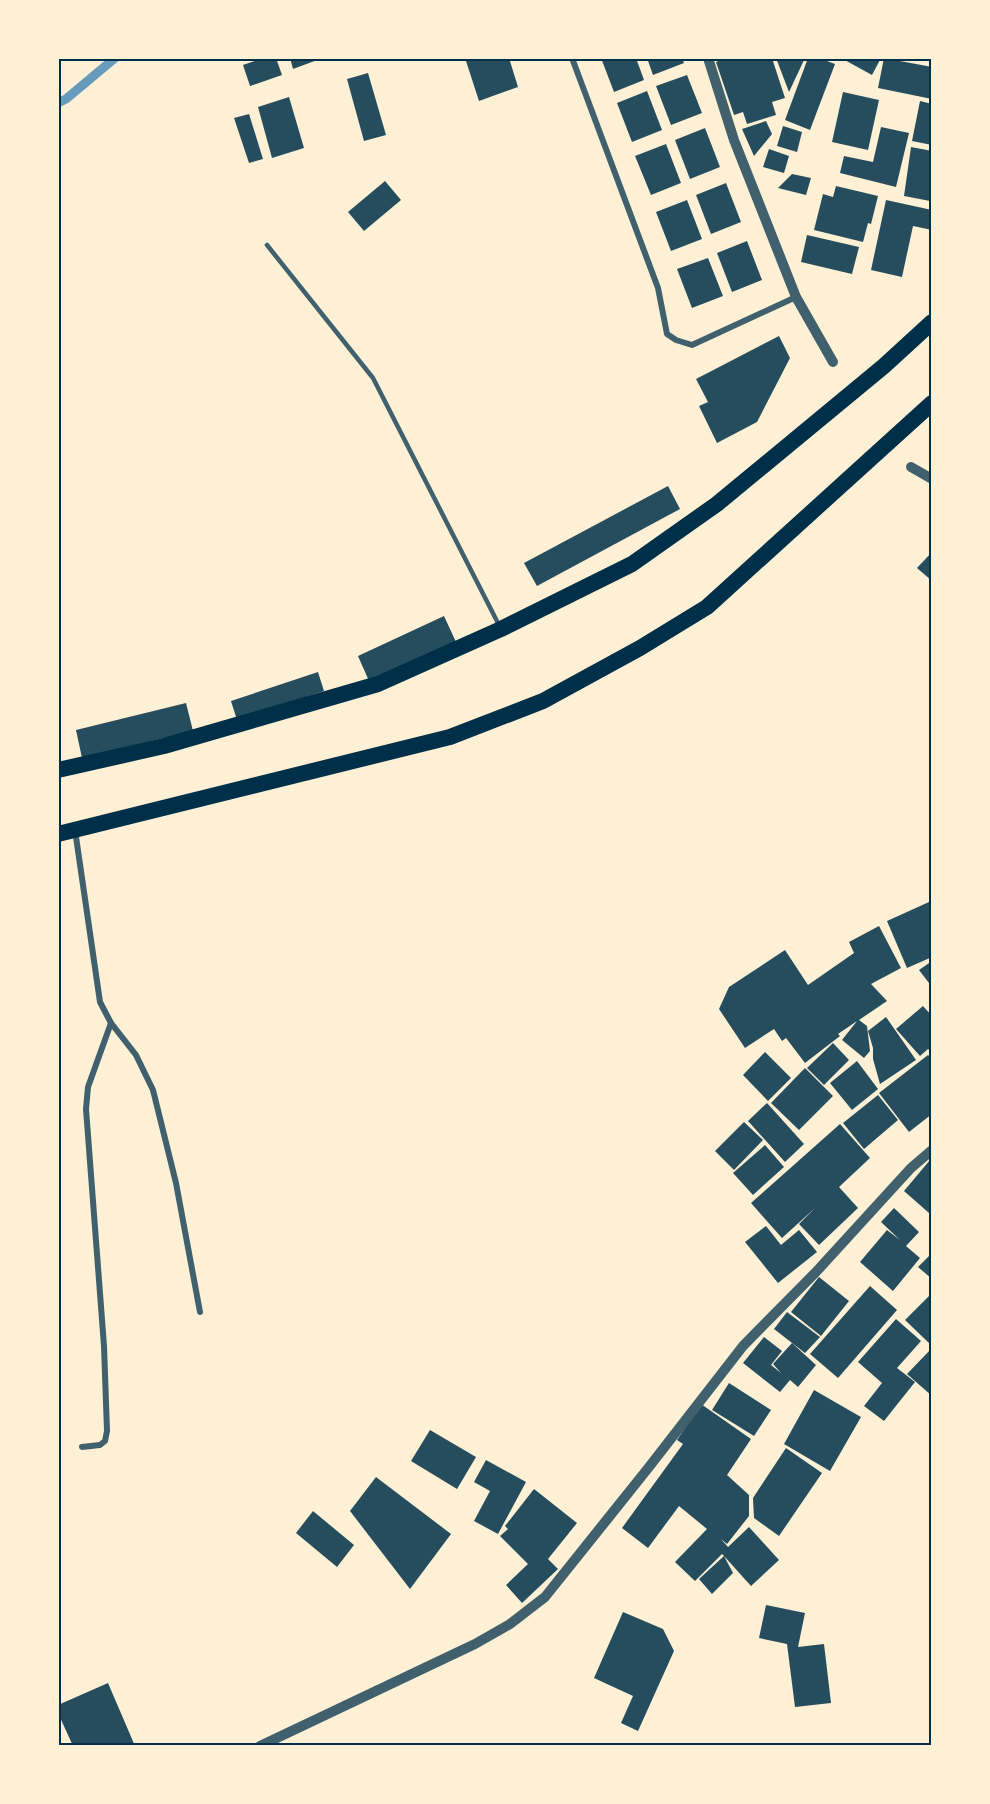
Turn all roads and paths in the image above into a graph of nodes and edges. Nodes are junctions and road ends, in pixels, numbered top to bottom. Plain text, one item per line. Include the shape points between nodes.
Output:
1 (572, 58) edge
2 (708, 58) edge
3 (267, 245) dead end
4 (796, 297) junction
5 (932, 322) edge
6 (833, 362) dead end
7 (932, 403) edge
8 (911, 467) dead end
9 (932, 480) edge
10 (501, 629) junction
11 (58, 770) edge
12 (67, 832) edge
13 (111, 1023) junction
14 (932, 1150) edge
15 (200, 1312) dead end
16 (82, 1447) dead end
17 (260, 1746) edge

1 - 4 street via 658,288 667,334 692,345
2 - 4 street
3 - 10 lane via 374,378
4 - 6 street
5 - 10 highway via 717,504 632,564
7 - 12 highway via 708,607 543,701 450,737
8 - 9 street
10 - 11 highway via 378,684 164,746
12 - 13 street via 100,1002
13 - 15 street via 136,1055 153,1090 176,1183
13 - 16 street via 88,1087 86,1109 107,1431 100,1445
14 - 17 street via 743,1346 545,1597 475,1644

